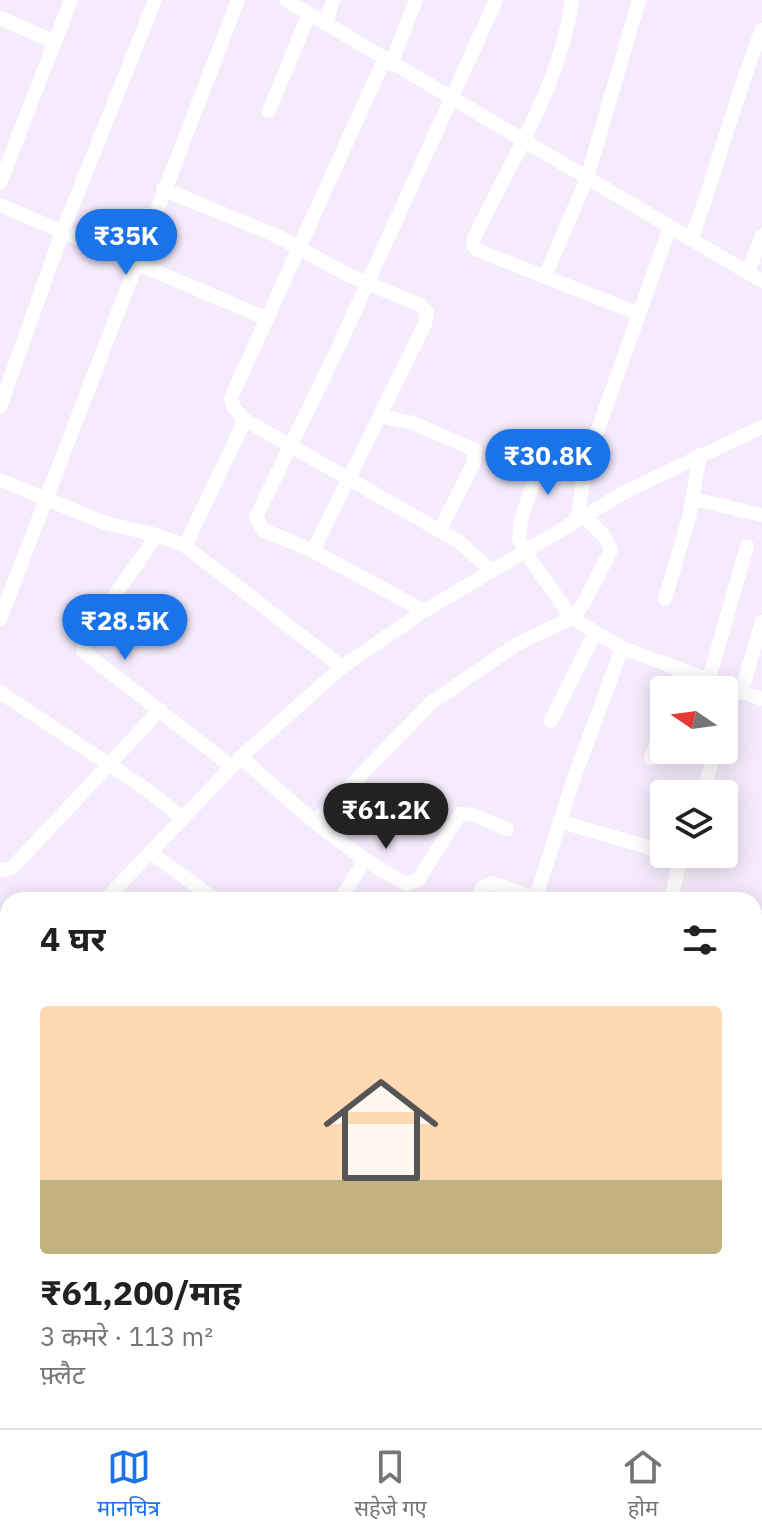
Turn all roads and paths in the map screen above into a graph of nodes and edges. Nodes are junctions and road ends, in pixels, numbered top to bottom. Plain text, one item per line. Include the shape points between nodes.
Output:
1 (71, 0) edge
2 (155, 0) edge
3 (238, 0) edge
4 (286, 0) edge
5 (333, 0) edge
6 (416, 0) edge
7 (496, 0) edge
8 (572, 0) edge
9 (639, 0) edge
10 (309, 14) junction
11 (0, 18) edge
12 (326, 24) junction
13 (762, 30) edge
14 (55, 42) junction
15 (756, 59) edge
16 (388, 62) junction
17 (453, 99) junction
18 (269, 111) dead end
19 (521, 140) junction
20 (587, 178) junction
21 (0, 183) edge
22 (163, 189) junction
23 (0, 205) edge
24 (670, 227) junction
25 (63, 230) junction
26 (762, 235) edge
27 (691, 240) junction
28 (298, 248) junction
29 (137, 261) junction
30 (748, 273) junction
31 (545, 276) junction
32 (762, 281) edge
33 (368, 283) junction
34 (637, 313) junction
35 (265, 318) junction
36 (0, 407) edge
37 (380, 416) junction
38 (245, 420) junction
39 (761, 429) edge
40 (546, 444) dead end
41 (289, 447) junction
42 (700, 455) junction
43 (0, 480) edge
44 (350, 480) junction
45 (49, 499) junction
46 (693, 499) junction
47 (762, 515) edge
48 (580, 518) junction
49 (439, 531) junction
50 (157, 535) junction
51 (185, 546) junction
52 (747, 546) dead end
53 (313, 551) junction
54 (525, 552) junction
55 (491, 570) junction
56 (665, 599) dead end
57 (424, 611) junction
58 (572, 618) junction
59 (0, 619) edge
60 (762, 622) edge
61 (595, 633) junction
62 (622, 648) junction
63 (342, 667) junction
64 (681, 671) junction
65 (679, 676) edge
66 (693, 676) edge
67 (710, 676) edge
68 (738, 686) edge
69 (0, 692) edge
70 (738, 692) edge
71 (762, 699) edge
72 (160, 710) junction
73 (551, 721) dead end
74 (236, 762) junction
75 (109, 768) junction
76 (182, 818) junction
77 (316, 821) junction
78 (559, 821) junction
79 (507, 829) dead end
80 (650, 848) edge
81 (150, 852) junction
82 (365, 860) junction
83 (676, 868) edge
84 (0, 870) edge
85 (113, 892) edge
86 (205, 892) edge
87 (345, 892) edge
88 (480, 892) edge
89 (516, 892) edge
90 (537, 892) edge
91 (672, 892) edge

1 - 14 street
2 - 25 street
3 - 22 street
4 - 10 street
5 - 12 street
6 - 16 street
7 - 17 street
8 - 19 street via 540,105
9 - 20 street
10 - 12 street
10 - 18 street
11 - 14 street
12 - 16 street
13 - 15 street
14 - 21 street
15 - 27 street
16 - 17 street
16 - 28 street
17 - 19 street
17 - 33 street
19 - 20 street
19 - 31 street via 473,245
20 - 24 street
20 - 31 street
22 - 28 street
22 - 29 street
23 - 25 street
24 - 27 street
24 - 34 street
25 - 29 street
25 - 36 street
26 - 30 street
27 - 30 street
28 - 33 street
28 - 35 street
29 - 35 street
29 - 45 street
30 - 32 street
31 - 34 street
33 - 37 street via 427,312
33 - 41 street
34 - 48 street via 586,463
35 - 38 street via 231,398
37 - 44 street
37 - 49 street via 413,423 475,450 473,465
38 - 41 street
38 - 51 street
39 - 42 street
40 - 54 street via 519,529
41 - 44 street
41 - 53 street via 256,522
42 - 46 street
42 - 48 street
43 - 45 street
44 - 49 street
44 - 53 street
45 - 50 street via 105,523
45 - 59 street
46 - 47 street
46 - 56 street
48 - 54 street
48 - 58 street via 605,537 611,550
49 - 55 street
50 - 51 street
50 - 72 street via 82,646 86,656
51 - 63 street
52 - 67 street
53 - 57 street
54 - 55 street
54 - 58 street
55 - 57 street
57 - 63 street
58 - 61 street
58 - 77 street via 517,644 431,703
60 - 68 street
61 - 62 street
61 - 73 street
62 - 64 street
62 - 78 street
63 - 74 street
64 - 65 street
64 - 66 street
69 - 75 street
70 - 71 street
72 - 74 street
72 - 75 street
74 - 76 street
74 - 77 street
75 - 76 street
75 - 84 street via 12,868
76 - 81 street
77 - 82 street
78 - 80 street
78 - 90 street
79 - 82 street via 460,814 413,884
81 - 85 street
81 - 86 street
82 - 87 street
83 - 91 street
88 - 89 street via 492,883

